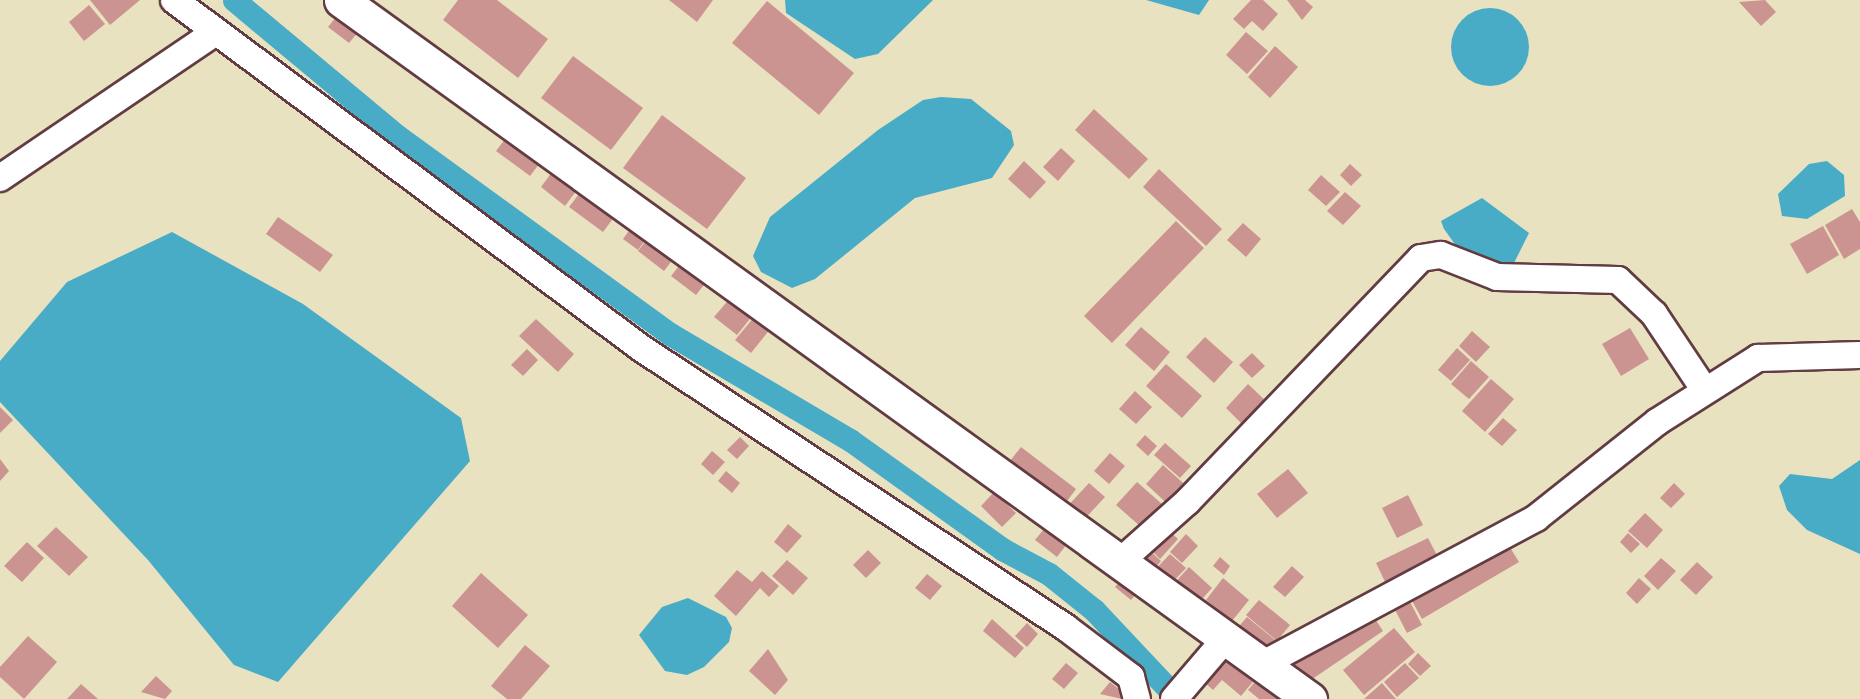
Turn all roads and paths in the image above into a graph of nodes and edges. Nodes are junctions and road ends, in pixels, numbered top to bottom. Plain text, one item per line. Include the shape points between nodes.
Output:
1 (174, 0) edge
2 (341, 0) edge
3 (212, 34) junction
4 (0, 178) edge
5 (1860, 355) edge
6 (1704, 389) junction
7 (1123, 559) junction
8 (1227, 637) junction
9 (1264, 664) junction
10 (1137, 699) edge
11 (1174, 699) edge
12 (1310, 699) edge

1 - 3 street
2 - 7 street via 613,192 994,476
3 - 4 street
3 - 10 street via 641,348 1065,627 1131,677
5 - 6 street via 1758,358
6 - 7 street via 1654,314 1618,280 1511,278 1441,255 1421,258 1187,502
6 - 9 street via 1536,518
7 - 8 street
8 - 9 street
8 - 11 street
9 - 12 street

